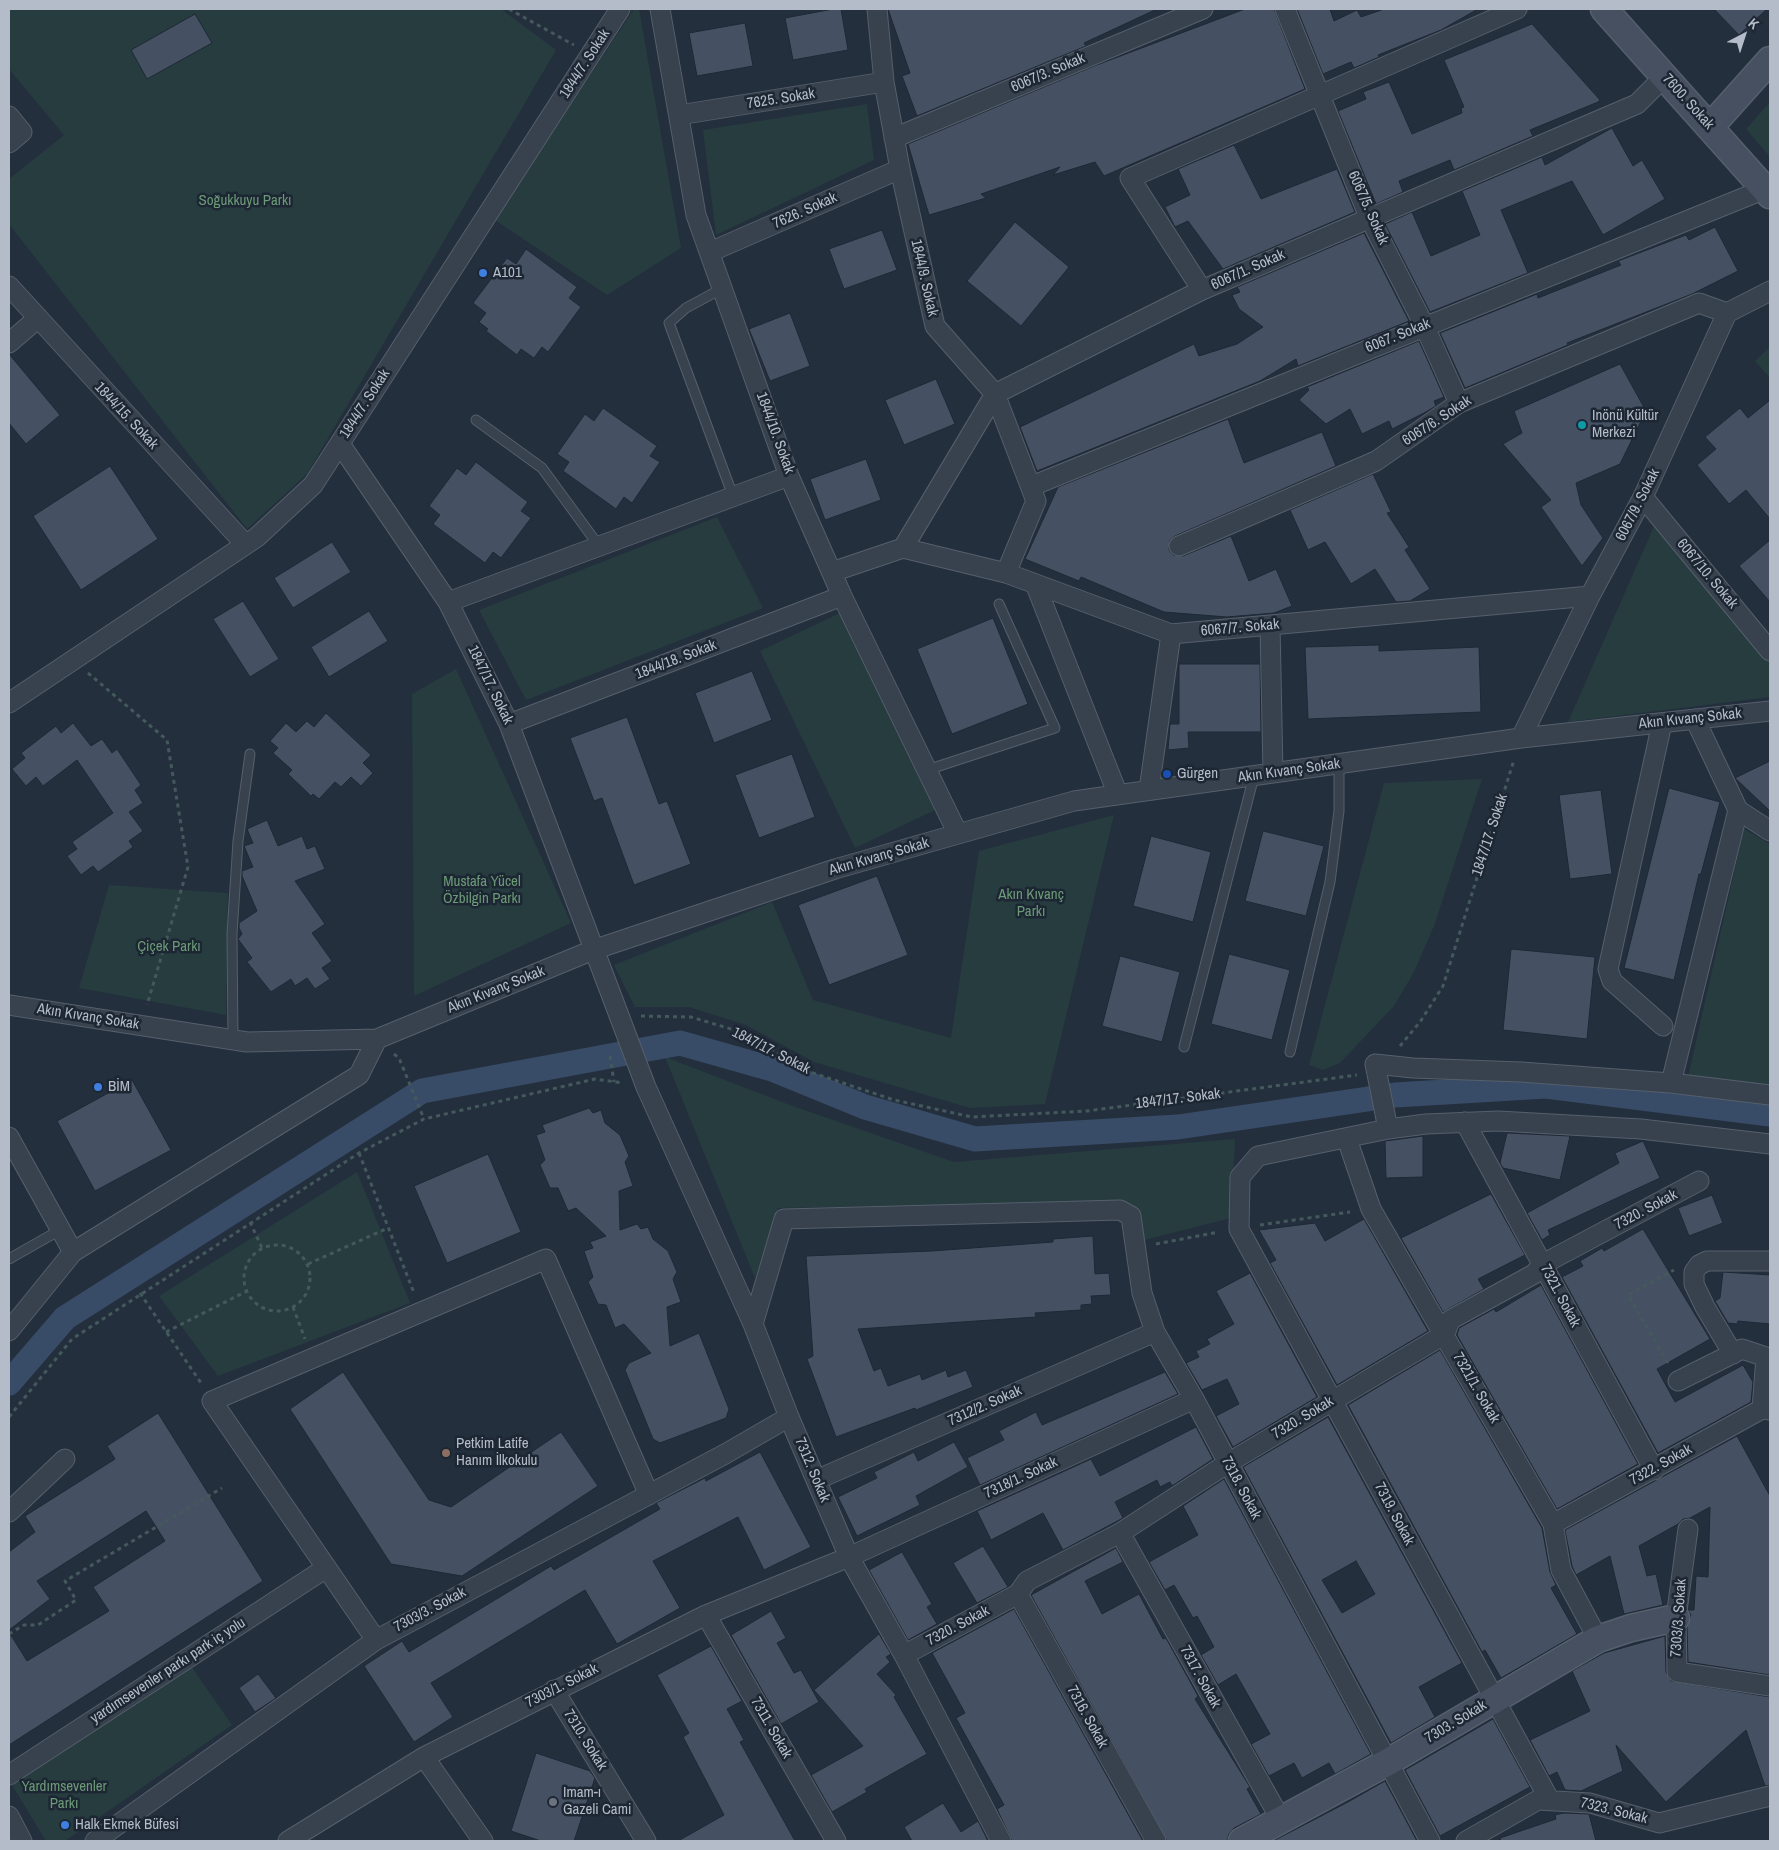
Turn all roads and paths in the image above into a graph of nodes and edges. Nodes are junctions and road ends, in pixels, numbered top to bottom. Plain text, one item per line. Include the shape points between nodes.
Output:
1 (509, 9) edge
2 (620, 9) edge
3 (660, 9) edge
4 (877, 9) edge
5 (1203, 9) edge
6 (1285, 9) edge
7 (1517, 9) edge
8 (1604, 9) edge
9 (591, 55) junction
10 (1770, 60) edge
11 (1665, 76) junction
12 (884, 82) junction
13 (1321, 95) junction
14 (9, 116) edge
15 (679, 116) junction
16 (1710, 126) junction
17 (894, 138) junction
18 (9, 143) edge
19 (900, 169) junction
20 (1768, 192) edge
21 (1369, 217) junction
22 (710, 252) junction
23 (9, 286) edge
24 (723, 288) junction
25 (1202, 290) junction
26 (1770, 291) edge
27 (1727, 313) junction
28 (37, 319) junction
29 (1424, 325) junction
30 (9, 342) edge
31 (995, 394) junction
32 (1459, 403) junction
33 (476, 420) dead end
34 (340, 444) junction
35 (789, 476) junction
36 (1032, 486) junction
37 (733, 496) junction
38 (1643, 497) junction
39 (245, 544) junction
40 (599, 546) junction
41 (1179, 546) dead end
42 (903, 548) junction
43 (832, 572) junction
44 (1006, 573) junction
45 (1036, 586) junction
46 (842, 596) junction
47 (1590, 596) junction
48 (448, 602) junction
49 (999, 604) dead end
50 (1270, 625) junction
51 (1170, 634) junction
52 (1770, 651) edge
53 (73, 660) junction
54 (9, 703) edge
55 (1770, 711) edge
56 (1696, 719) junction
57 (1662, 722) junction
58 (510, 724) junction
59 (1521, 738) junction
60 (250, 754) dead end
61 (1339, 764) junction
62 (927, 770) junction
63 (1273, 773) junction
64 (1254, 776) junction
65 (1150, 790) junction
66 (1118, 795) junction
67 (1738, 810) junction
68 (1770, 830) edge
69 (958, 834) junction
70 (593, 950) junction
71 (9, 1005) edge
72 (614, 1005) joint
73 (632, 1016) dead end
74 (141, 1026) junction
75 (1663, 1026) dead end
76 (377, 1039) junction
77 (233, 1040) junction
78 (1184, 1047) dead end
79 (1290, 1052) dead end
80 (399, 1058) dead end
81 (1375, 1064) junction
82 (1671, 1083) junction
83 (646, 1087) junction
84 (1770, 1095) edge
85 (424, 1119) junction
86 (1465, 1122) junction
87 (1387, 1125) junction
88 (9, 1137) edge
89 (1347, 1138) junction
90 (1770, 1144) edge
91 (359, 1153) junction
92 (1699, 1181) dead end
93 (250, 1222) junction
94 (388, 1228) junction
95 (60, 1230) junction
96 (262, 1248) junction
97 (73, 1252) junction
98 (9, 1259) edge
99 (1770, 1261) edge
100 (308, 1264) junction
101 (1543, 1264) junction
102 (1694, 1272) junction
103 (247, 1291) junction
104 (140, 1293) junction
105 (293, 1307) junction
106 (421, 1312) junction
107 (753, 1324) junction
108 (9, 1331) edge
109 (166, 1332) junction
110 (1155, 1332) junction
111 (1445, 1334) junction
112 (1732, 1354) junction
113 (312, 1358) junction
114 (1678, 1381) joint
115 (1194, 1399) junction
116 (212, 1400) junction
117 (1332, 1401) junction
118 (1766, 1410) edge
119 (9, 1417) edge
120 (789, 1417) junction
121 (65, 1459) dead end
122 (1228, 1463) junction
123 (1654, 1470) junction
124 (816, 1480) junction
125 (222, 1488) dead end
126 (649, 1494) junction
127 (9, 1512) edge
128 (1553, 1524) junction
129 (1688, 1530) dead end
130 (1120, 1533) junction
131 (849, 1556) junction
132 (326, 1568) junction
133 (1018, 1594) junction
134 (706, 1614) junction
135 (1676, 1618) junction
136 (9, 1634) edge
137 (1598, 1639) junction
138 (376, 1640) junction
139 (904, 1655) junction
140 (1770, 1686) edge
141 (554, 1690) junction
142 (1495, 1699) junction
143 (424, 1757) junction
144 (1388, 1762) junction
145 (9, 1775) edge
146 (1770, 1796) edge
147 (1549, 1799) junction
148 (9, 1816) edge
149 (1281, 1820) junction
150 (301, 1838) edge
151 (22, 1841) edge
152 (95, 1841) edge
153 (482, 1841) edge
154 (646, 1841) edge
155 (836, 1841) edge
156 (1001, 1841) edge
157 (1156, 1841) edge
158 (1242, 1841) edge
159 (1430, 1841) edge
160 (1466, 1841) edge

1 - 9 path
2 - 9 street, 1844/7. Sokak
3 - 15 street, 1844/10. Sokak
4 - 12 street, 1844/9. Sokak
5 - 17 street, 6067/3. Sokak
6 - 13 street, 6067/5. Sokak
7 - 13 street
8 - 11 street, 7600. Sokak
9 - 34 street, 1844/7. Sokak
10 - 16 street
11 - 16 street, 7600. Sokak
11 - 21 street, 6067/1. Sokak via 1637,104
12 - 15 street, 7625. Sokak
12 - 17 street, 1844/9. Sokak
13 - 21 street, 6067/5. Sokak
13 - 25 street via 1130,178
14 - 18 street via 22,132
15 - 22 street, 1844/10. Sokak via 696,215
16 - 20 street, 7600. Sokak
17 - 19 street, 1844/9. Sokak
19 - 22 street, 7626. Sokak
19 - 31 street, 1844/9. Sokak via 935,326
20 - 29 street, 6067. Sokak
21 - 25 street, 6067/1. Sokak
21 - 29 street, 6067/5. Sokak
22 - 24 street, 1844/10. Sokak
23 - 28 street, 1844/15. Sokak
24 - 35 street, 1844/10. Sokak
24 - 37 lane via 686,308 669,323
25 - 31 street, 6067/1. Sokak
26 - 27 street
27 - 32 street, 6067/6. Sokak via 1699,304
27 - 38 street, 6067/9. Sokak
28 - 30 street
28 - 39 street, 1844/15. Sokak
29 - 32 street, 6067/5. Sokak
29 - 36 street, 6067. Sokak
31 - 36 street, 1844/9. Sokak
31 - 42 street
32 - 41 street, 6067/6. Sokak via 1376,461
33 - 40 lane via 542,468
34 - 39 street, 1844/7. Sokak via 313,485 257,537
34 - 48 street, 1847/17. Sokak
35 - 37 street
35 - 43 street, 1844/10. Sokak
36 - 44 street, 1844/9. Sokak via 1036,501
37 - 40 street
38 - 47 street, 6067/9. Sokak
38 - 52 street, 6067/10. Sokak
39 - 53 street, 1844/7. Sokak
40 - 48 street
42 - 43 street
42 - 44 street, 6067/7. Sokak
43 - 46 street, 1844/10. Sokak
44 - 45 street, 6067/7. Sokak
45 - 51 street, 6067/7. Sokak
45 - 66 street
46 - 58 street, 1844/18. Sokak
46 - 62 street, 1844/10. Sokak
47 - 50 street, 6067/7. Sokak
47 - 59 street, 6067/9. Sokak
48 - 58 street, 1847/17. Sokak
49 - 62 lane via 1055,728
50 - 51 street, 6067/7. Sokak
50 - 63 street
51 - 65 street
53 - 54 street, 1844/7. Sokak
53 - 74 path via 167,740 188,867
55 - 56 street, Akın Kıvanç Sokak
56 - 57 street, Akın Kıvanç Sokak
56 - 67 street
57 - 59 street, Akın Kıvanç Sokak
57 - 75 street via 1608,969 1612,981
58 - 70 street, 1847/17. Sokak
59 - 61 street, Akın Kıvanç Sokak
59 - 81 path, 1847/17. Sokak via 1442,986 1420,1022 1399,1047
60 - 77 lane via 238,841 232,934
61 - 63 street, Akın Kıvanç Sokak
61 - 79 lane via 1339,811 1330,882
62 - 69 street, 1844/10. Sokak
63 - 64 street, Akın Kıvanç Sokak
64 - 65 street, Akın Kıvanç Sokak
64 - 78 lane
65 - 66 street, Akın Kıvanç Sokak
66 - 69 street, Akın Kıvanç Sokak via 1074,801
67 - 68 street
67 - 82 street
69 - 70 street, Akın Kıvanç Sokak via 835,869
70 - 72 street, 1847/17. Sokak
70 - 76 street, Akın Kıvanç Sokak
71 - 74 street, Akın Kıvanç Sokak
72 - 83 street, 7312. Sokak
73 - 81 path, 1847/17. Sokak via 691,1017 741,1032 814,1073 894,1100 972,1117 1087,1111 1355,1076
74 - 77 street, Akın Kıvanç Sokak
76 - 77 street, Akın Kıvanç Sokak
76 - 97 street via 359,1075
80 - 85 path
81 - 82 street
81 - 87 street
82 - 84 street
83 - 85 path via 595,1079
83 - 107 street, 7312. Sokak
85 - 91 path
86 - 87 street
86 - 90 street via 1641,1129
86 - 101 street, 7321. Sokak
87 - 89 street
88 - 95 street
89 - 111 street, 7321/1. Sokak via 1371,1209
89 - 117 street, 7319. Sokak via 1258,1156 1240,1177 1239,1228
91 - 93 path
91 - 94 path
92 - 101 street, 7320. Sokak
93 - 96 path
93 - 104 path
94 - 100 path
94 - 106 path
95 - 97 street
95 - 98 lane
96 - 100 path via 272,1245 293,1248
96 - 103 path via 251,1258 244,1272
97 - 108 street
99 - 102 street via 1707,1261
100 - 105 path via 310,1284 307,1293
101 - 111 street, 7320. Sokak via 1534,1274 1450,1320
101 - 123 street, 7321. Sokak
102 - 112 street via 1694,1284
102 - 114 path via 1679,1267 1628,1295
103 - 105 path via 253,1300 267,1309 283,1311
103 - 109 path
104 - 109 path
104 - 119 path via 72,1339
105 - 113 path
106 - 113 street
106 - 126 street via 546,1259
107 - 110 street, 7318. Sokak via 784,1219 1120,1210 1131,1216 1142,1293
107 - 120 street, 7312. Sokak
109 - 116 path
110 - 115 street, 7318. Sokak
110 - 124 street, 7312/2. Sokak
111 - 117 street, 7320. Sokak
111 - 128 street, 7321/1. Sokak
112 - 114 street
112 - 118 street via 1742,1349 1766,1357
113 - 116 street
115 - 122 street, 7318. Sokak
115 - 131 street, 7318/1. Sokak
116 - 132 street
117 - 122 street, 7320. Sokak
117 - 142 street, 7319. Sokak
118 - 123 street, 7322. Sokak
120 - 124 street, 7312. Sokak
120 - 126 street, 7303/3. Sokak
121 - 127 street
122 - 130 street, 7320. Sokak
122 - 144 street, 7318. Sokak
123 - 128 street, 7322. Sokak
124 - 131 street, 7312. Sokak
125 - 136 path via 65,1580 76,1600 38,1626 24,1624
126 - 138 street, 7303/3. Sokak
128 - 137 street, 7321/1. Sokak via 1561,1570
129 - 135 street, 7303/3. Sokak
130 - 133 street, 7320. Sokak via 1026,1581
130 - 149 street, 7317. Sokak
131 - 134 street, 7303/1. Sokak
131 - 139 street, 7312. Sokak
132 - 138 street
132 - 145 street, yardımsevenler parkı park iç yolu
133 - 139 street, 7320. Sokak
133 - 157 street, 7316. Sokak
134 - 141 street, 7303/1. Sokak
134 - 155 street, 7311. Sokak
135 - 137 street, 7303. Sokak
135 - 140 street, 7303/3. Sokak via 1676,1672
137 - 142 street, 7303. Sokak
138 - 152 street, 7303/3. Sokak
139 - 156 street, 7312. Sokak
141 - 143 street, 7303/1. Sokak
141 - 154 street, 7310. Sokak
142 - 144 street, 7303. Sokak
142 - 147 street, 7319. Sokak
143 - 150 street, 7303/1. Sokak
143 - 153 street
144 - 149 street, 7303. Sokak
144 - 159 street, 7318. Sokak
146 - 147 street, 7323. Sokak via 1658,1823 1590,1803
147 - 160 street, 7323. Sokak via 1538,1800
148 - 151 street
149 - 158 street, 7303. Sokak

